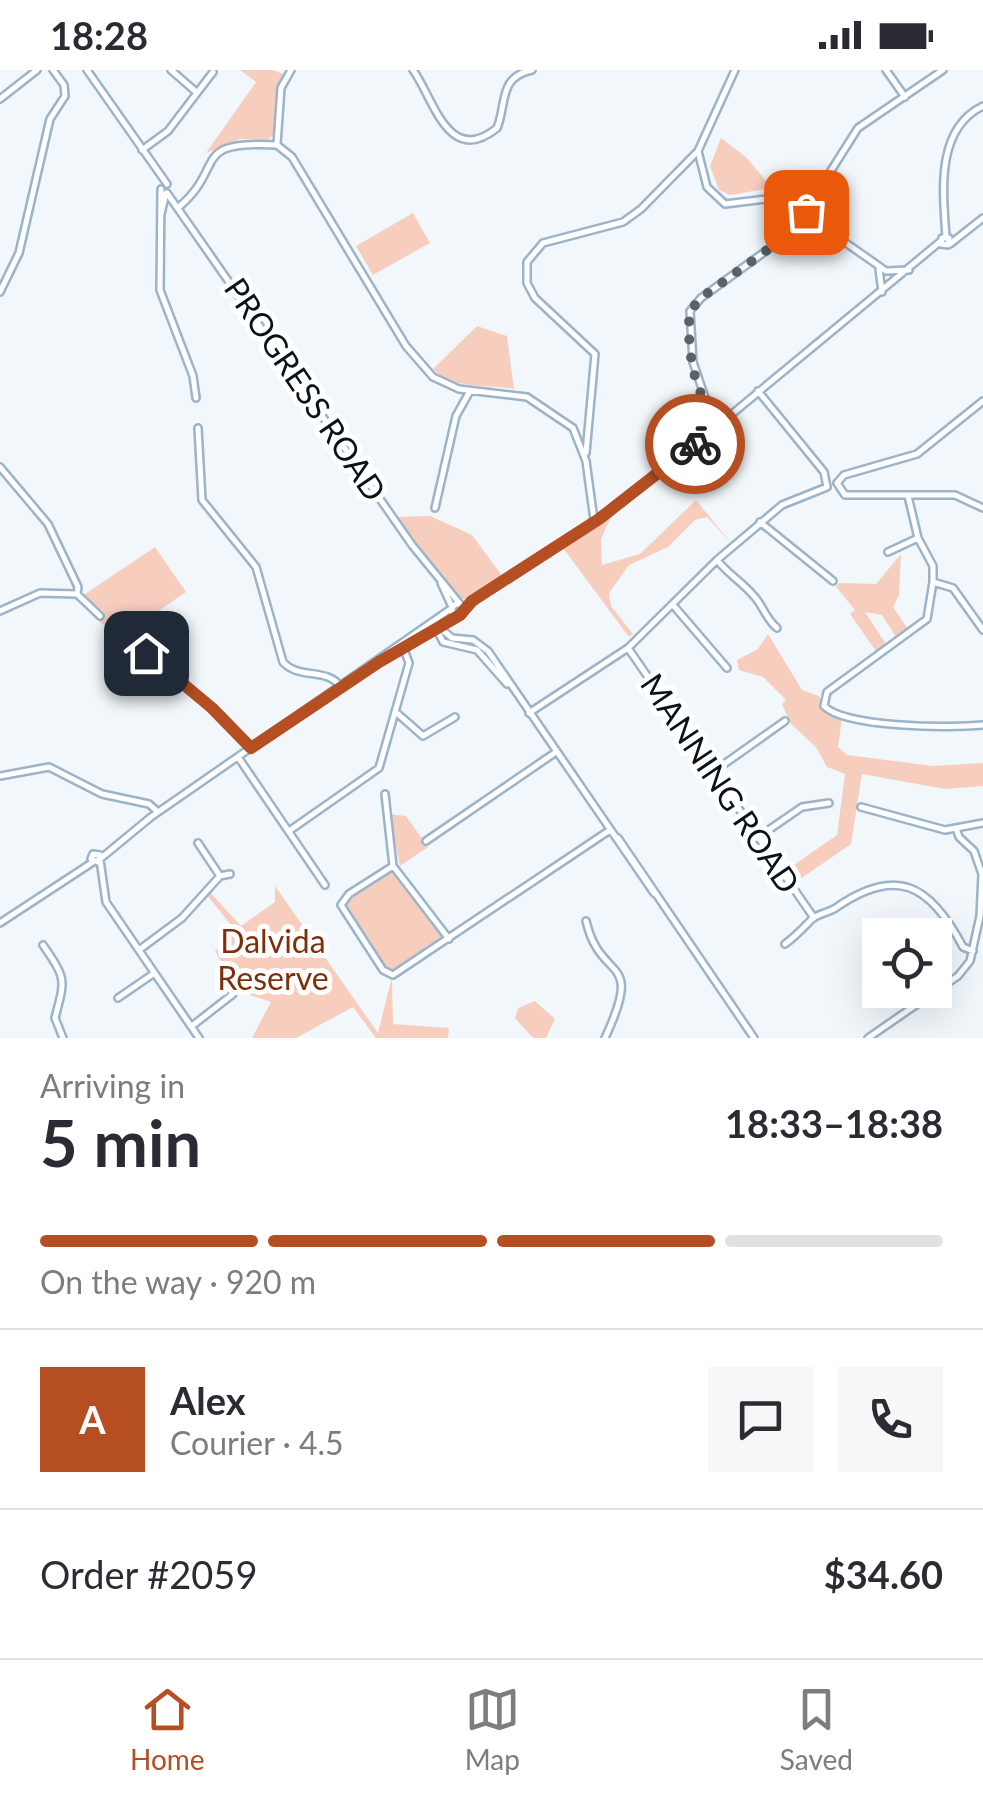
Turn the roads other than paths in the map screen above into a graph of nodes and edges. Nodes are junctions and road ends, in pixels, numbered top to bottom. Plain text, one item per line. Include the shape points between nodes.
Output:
1 (37, 70) edge
2 (53, 70) edge
3 (88, 70) edge
4 (170, 70) edge
5 (290, 70) edge
6 (413, 70) edge
7 (532, 70) edge
8 (735, 70) edge
9 (886, 70) edge
10 (943, 70) edge
11 (213, 73) edge
12 (195, 91) junction
13 (905, 96) junction
14 (0, 98) edge
15 (983, 106) edge
16 (277, 145) junction
17 (142, 150) junction
18 (698, 150) junction
19 (166, 189) junction
20 (811, 194) junction
21 (790, 196) junction
22 (178, 203) junction
23 (161, 213) junction
24 (812, 215) junction
25 (983, 218) edge
26 (946, 241) junction
27 (878, 267) junction
28 (912, 269) junction
29 (0, 292) edge
30 (881, 294) junction
31 (470, 391) junction
32 (758, 392) junction
33 (196, 398) dead end
34 (983, 401) edge
35 (719, 424) junction
36 (198, 428) dead end
37 (586, 461) junction
38 (0, 467) edge
39 (908, 496) junction
40 (435, 508) dead end
41 (983, 508) edge
42 (594, 520) junction
43 (760, 522) junction
44 (918, 538) junction
45 (888, 552) dead end
46 (717, 560) junction
47 (438, 576) junction
48 (833, 581) dead end
49 (934, 582) junction
50 (77, 594) junction
51 (472, 601) junction
52 (460, 604) junction
53 (673, 605) junction
54 (452, 608) junction
55 (0, 611) edge
56 (461, 614) junction
57 (100, 616) dead end
58 (441, 625) junction
59 (113, 626) dead end
60 (433, 626) junction
61 (777, 628) dead end
62 (983, 630) edge
63 (403, 646) junction
64 (628, 648) junction
65 (726, 668) dead end
66 (510, 686) junction
67 (341, 687) junction
68 (529, 713) junction
69 (396, 714) junction
70 (455, 717) dead end
71 (784, 722) dead end
72 (983, 726) edge
73 (251, 748) junction
74 (556, 752) junction
75 (238, 757) junction
76 (712, 772) junction
77 (0, 776) edge
78 (385, 794) dead end
79 (829, 803) dead end
80 (861, 807) dead end
81 (158, 812) junction
82 (983, 822) edge
83 (956, 828) junction
84 (289, 831) junction
85 (611, 831) junction
86 (757, 838) junction
87 (426, 841) dead end
88 (198, 843) dead end
89 (96, 859) junction
90 (394, 866) junction
91 (230, 874) dead end
92 (220, 876) junction
93 (326, 884) dead end
94 (814, 918) junction
95 (586, 921) dead end
96 (0, 923) edge
97 (448, 939) junction
98 (42, 944) dead end
99 (785, 944) dead end
100 (138, 950) junction
101 (973, 951) junction
102 (154, 973) junction
103 (232, 994) dead end
104 (118, 998) dead end
105 (191, 1027) junction
106 (63, 1038) edge
107 (199, 1038) edge
108 (605, 1038) edge
109 (754, 1038) edge
110 (868, 1038) edge

1 - 14 street
2 - 29 street via 66,96 50,121 19,253
3 - 17 street, PROGRESS ROAD
4 - 12 street
5 - 16 street via 281,88
6 - 7 street via 441,122 478,140 500,124 511,80
8 - 18 street
9 - 13 street
10 - 13 street
11 - 12 street
12 - 17 street via 168,131
13 - 20 street via 858,128
15 - 26 street via 955,131 942,181
16 - 22 street via 239,144 218,153
16 - 31 street via 292,157 415,358 440,382
17 - 19 street, PROGRESS ROAD
18 - 21 street via 707,188 724,204
18 - 37 street via 630,218 551,239 527,262 535,298 595,354
19 - 22 street, PROGRESS ROAD
19 - 23 street
20 - 21 street
20 - 24 street
20 - 24 street
21 - 24 street
22 - 23 street
22 - 47 street, PROGRESS ROAD
23 - 33 street via 162,298
24 - 27 street
24 - 35 street via 690,311 692,362
25 - 26 street
26 - 28 street
27 - 28 street
27 - 30 street
28 - 30 street
30 - 32 street
31 - 37 street via 514,393 550,409 573,428
31 - 40 street via 456,416
32 - 35 street
32 - 43 street via 828,481 825,490 789,500
34 - 39 street via 917,454 844,475 837,488 846,495
35 - 42 street
36 - 67 street via 202,500 256,567 283,662 296,672 332,676
37 - 42 street
38 - 50 street via 48,524
39 - 41 street via 955,495
39 - 44 street
42 - 51 street
43 - 46 street
43 - 48 street
44 - 45 street
44 - 49 street
46 - 53 street
46 - 61 street
47 - 52 street, PROGRESS ROAD
47 - 54 street, PROGRESS ROAD
49 - 62 street via 949,584
49 - 72 street via 927,619 827,692 823,703 834,713 907,726
50 - 55 street via 40,593
50 - 57 street
51 - 52 street
51 - 56 street
52 - 54 street
52 - 56 street, PROGRESS ROAD
53 - 64 street
53 - 65 street
54 - 56 street, PROGRESS ROAD
54 - 60 street
56 - 58 street
58 - 60 street
58 - 66 street via 452,638 480,643
59 - 73 street
60 - 63 street
60 - 66 street via 446,644 477,650
63 - 67 street
63 - 69 street via 409,663
64 - 68 street
64 - 76 street, MANNING ROAD
66 - 68 street
67 - 73 street
68 - 74 street
69 - 70 street via 424,736
69 - 84 street via 379,768
71 - 76 street
73 - 75 street
74 - 85 street
74 - 87 street
75 - 81 street
75 - 84 street
76 - 86 street, MANNING ROAD
77 - 81 street via 50,768
78 - 90 street
79 - 86 street via 802,807
80 - 83 street
81 - 89 street
82 - 83 street
83 - 101 street via 982,874
84 - 93 street
85 - 97 street
85 - 109 street
86 - 94 street, MANNING ROAD
88 - 92 street
89 - 96 street
89 - 100 street via 106,902
90 - 97 street
90 - 97 street via 342,902 385,972 392,975
91 - 92 street
92 - 100 street via 182,918
94 - 99 street
94 - 101 street via 868,887 907,888 936,902 963,947
95 - 108 street via 624,986
98 - 106 street via 65,984 55,1018
100 - 102 street
101 - 110 street via 960,974
102 - 104 street
102 - 105 street
103 - 105 street
105 - 107 street

